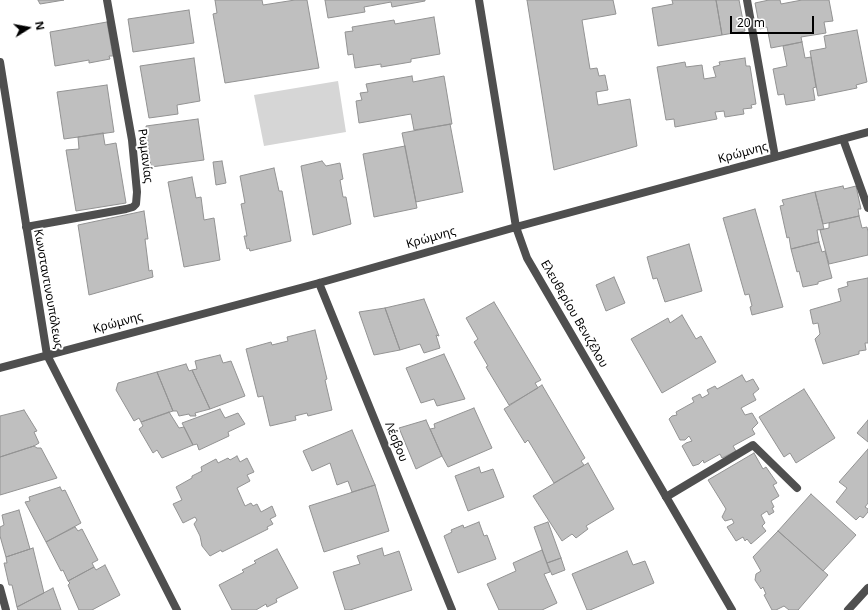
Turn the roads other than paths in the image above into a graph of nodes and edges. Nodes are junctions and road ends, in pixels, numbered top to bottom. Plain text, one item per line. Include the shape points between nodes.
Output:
1 (107, 0) edge
2 (479, 0) edge
3 (747, 0) edge
4 (0, 62) edge
5 (868, 132) edge
6 (843, 139) junction
7 (775, 157) junction
8 (868, 208) edge
9 (26, 227) junction
10 (516, 227) junction
11 (319, 283) junction
12 (47, 355) junction
13 (0, 368) edge
14 (797, 488) dead end
15 (666, 497) junction
16 (0, 588) edge
17 (868, 588) edge
18 (6, 610) edge
19 (177, 610) edge
20 (452, 610) edge
21 (732, 610) edge
22 (848, 610) edge

1 - 9 street, Ρωμανίας via 132,140 136,204 126,209
2 - 10 street, Ελευθερίου Βενιζέλου
3 - 7 street
4 - 9 street, Κωνσταντινουπόλεως
5 - 6 street, Κρώμνης
6 - 7 street, Κρώμνης
6 - 8 street
7 - 10 street, Κρώμνης
9 - 12 street, Κωνσταντινουπόλεως
10 - 11 street, Κρώμνης
10 - 15 street, Ελευθερίου Βενιζέλου via 527,258
11 - 12 street, Κρώμνης
11 - 20 street, Λέσβου
12 - 13 street, Κρώμνης
12 - 19 street, Κωνσταντινουπόλεως
14 - 15 street via 753,445
15 - 21 street, Ελευθερίου Βενιζέλου
16 - 18 street
17 - 22 street

